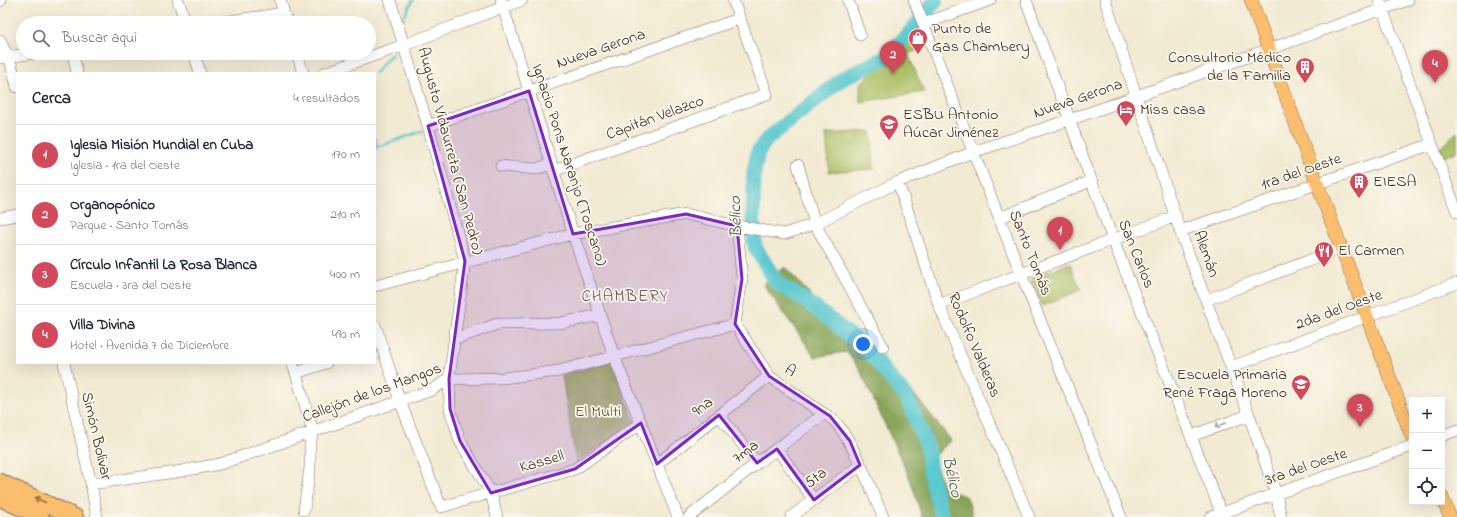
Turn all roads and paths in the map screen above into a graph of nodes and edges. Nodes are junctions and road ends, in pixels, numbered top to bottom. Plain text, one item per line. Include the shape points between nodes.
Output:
1 (178, 0) edge
2 (280, 0) edge
3 (390, 0) edge
4 (522, 0) edge
5 (733, 0) edge
6 (848, 0) edge
7 (990, 0) edge
8 (1026, 0) edge
9 (1105, 0) edge
10 (1251, 0) edge
11 (1259, 0) edge
12 (1408, 0) edge
13 (914, 1) edge
14 (502, 3) edge
15 (1381, 5) edge
16 (184, 16) edge
17 (285, 16) edge
18 (739, 19) junction
19 (923, 24) junction
20 (860, 34) dead end
21 (0, 40) edge
22 (404, 45) junction
23 (1272, 48) junction
24 (376, 55) edge
25 (16, 56) edge
26 (5, 57) edge
27 (74, 60) edge
28 (196, 60) edge
29 (299, 60) edge
30 (361, 60) edge
31 (77, 72) edge
32 (200, 72) edge
33 (303, 72) edge
34 (327, 72) edge
35 (16, 85) edge
36 (529, 91) junction
37 (1137, 96) junction
38 (1069, 120) junction
39 (428, 126) junction
40 (1432, 144) junction
41 (973, 152) junction
42 (798, 165) dead end
43 (501, 166) dead end
44 (552, 168) junction
45 (1091, 181) junction
46 (898, 182) junction
47 (1320, 182) junction
48 (1457, 212) edge
49 (16, 215) edge
50 (1176, 216) junction
51 (0, 218) edge
52 (999, 218) junction
53 (815, 224) junction
54 (740, 227) junction
55 (1180, 231) junction
56 (573, 234) junction
57 (1113, 240) junction
58 (1342, 248) junction
59 (465, 262) junction
60 (1021, 274) junction
61 (1457, 283) edge
62 (376, 286) edge
63 (1206, 300) junction
64 (939, 305) junction
65 (601, 315) junction
66 (1370, 315) junction
67 (735, 324) junction
68 (376, 332) edge
69 (455, 339) junction
70 (378, 346) edge
71 (883, 346) dead end
72 (614, 356) junction
73 (64, 364) edge
74 (320, 364) edge
75 (1231, 366) junction
76 (294, 368) edge
77 (769, 376) junction
78 (449, 380) junction
79 (400, 401) junction
80 (1409, 411) edge
81 (824, 414) junction
82 (719, 415) junction
83 (1249, 415) junction
84 (641, 423) junction
85 (1457, 430) edge
86 (313, 432) junction
87 (1411, 433) edge
88 (1445, 435) edge
89 (1191, 436) junction
90 (1409, 447) edge
91 (777, 449) junction
92 (756, 463) junction
93 (657, 464) junction
94 (860, 465) junction
95 (0, 482) edge
96 (91, 484) junction
97 (491, 493) junction
98 (1276, 494) junction
99 (0, 498) edge
100 (814, 500) junction
101 (1445, 504) edge
102 (1437, 505) edge
103 (304, 510) dead end
104 (1222, 515) edge
105 (41, 517) edge
106 (75, 517) edge
107 (97, 517) edge
108 (497, 517) edge
109 (678, 517) edge
110 (689, 517) edge
111 (791, 517) edge
112 (883, 517) edge
113 (1029, 517) edge
114 (1120, 517) edge
115 (1211, 517) edge
116 (1281, 517) edge
117 (1441, 517) edge
118 (1450, 517) edge

1 - 16 street
2 - 17 street
3 - 22 street, Augusto Vidaurreta (San Pedro)
4 - 14 street
5 - 18 street
6 - 20 street
7 - 19 street
8 - 38 street, San Carlos
9 - 37 street, Alemán
10 - 23 main road
11 - 23 main road
12 - 15 street, Nueva Gerona
13 - 19 street, Santo Tomás
14 - 22 street
14 - 36 street, Ignacio Pons Naranjo (Toscano)
15 - 23 street, Nueva Gerona
15 - 40 street
18 - 36 street, Nueva Gerona
18 - 44 street, Capitán Velazco via 767,94
19 - 41 street, Santo Tomás
21 - 26 street
22 - 24 street
22 - 39 street, Augusto Vidaurreta (San Pedro)
23 - 37 street, Nueva Gerona
23 - 47 main road
25 - 26 street
26 - 35 street
27 - 31 street
28 - 32 street
29 - 33 street
30 - 34 street
36 - 39 street, Nueva Gerona
36 - 44 street, Ignacio Pons Naranjo (Toscano)
37 - 38 street, Nueva Gerona
37 - 50 street, Alemán
38 - 41 street, Nueva Gerona
38 - 45 street, San Carlos
39 - 59 street, Augusto Vidaurreta (San Pedro)
40 - 47 street, 1ra del Oeste
40 - 48 street
41 - 46 street, Nueva Gerona
41 - 52 street, Santo Tomás
42 - 53 street
43 - 44 street, Capitán Velazco
44 - 56 street, Ignacio Pons Naranjo (Toscano)
45 - 52 street
45 - 57 street, San Carlos
46 - 53 street, Nueva Gerona
46 - 64 street, Rodolfo Valderas
47 - 55 street, 1ra del Oeste
47 - 58 main road
47 - 66 main road
49 - 51 street
50 - 55 street, Alemán
50 - 57 street
52 - 60 street, Santo Tomás
53 - 54 street, Nueva Gerona via 784,234
53 - 71 street
54 - 56 street, Nueva Gerona via 686,214
54 - 67 street via 742,279
55 - 63 street, Alemán
56 - 59 street, Nueva Gerona
56 - 65 street, Ignacio Pons Naranjo (Toscano)
57 - 60 street
57 - 89 street, San Carlos
58 - 63 street
58 - 66 main road
59 - 62 street, Nueva Gerona
59 - 69 street, Augusto Vidaurreta (San Pedro)
60 - 64 street
60 - 114 street, Santo Tomás
61 - 66 street, 2da del Oeste
63 - 75 street, Alemán
64 - 113 street, Rodolfo Valderas
65 - 69 street via 561,323 497,324
65 - 72 street, Ignacio Pons Naranjo (Toscano)
66 - 75 street, 2da del Oeste
66 - 80 main road
66 - 87 main road
67 - 72 street, Callejón de los Mangos
67 - 77 street, A
68 - 70 street
69 - 78 street, Augusto Vidaurreta (San Pedro)
70 - 79 street
72 - 78 street, Callejón de los Mangos via 559,371 503,378
72 - 84 street, Ignacio Pons Naranjo (Toscano)
73 - 96 street, Simón Bolivar
74 - 76 street
75 - 83 street, Alemán
76 - 86 street
77 - 81 street, A
77 - 82 street, 9na
78 - 79 street, Callejón de los Mangos via 432,390
78 - 97 street, Augusto Vidaurreta (San Pedro) via 450,409 460,441
79 - 86 street, Callejón de los Mangos
79 - 97 street, Kassell via 441,507
81 - 91 street, 7ma
81 - 94 street, A via 830,416 850,441
82 - 92 street
82 - 93 street, 9na
83 -> 89 street
83 - 98 street, Alemán
84 - 93 street, Ignacio Pons Naranjo (Toscano)
84 - 97 street, Kassell via 575,470
85 - 88 street
86 - 96 street, Callejón de los Mangos via 220,464
86 - 103 street
89 - 104 street, San Carlos
90 - 98 street, 3ra del Oeste
91 - 92 street, 7ma
91 - 100 street
92 - 110 street, 7ma
93 - 109 street, Ignacio Pons Naranjo (Toscano)
94 - 100 street, 5ta
94 - 112 street, A
106 -> 95 highway
96 - 107 street, Simón Bolivar
97 - 108 street, Augusto Vidaurreta (San Pedro)
98 - 104 street, 3ra del Oeste
98 - 116 street, Alemán
99 - 105 highway
100 - 111 street, 5ta
101 - 118 main road
102 - 117 main road
104 - 115 street, 3ra del Oeste

